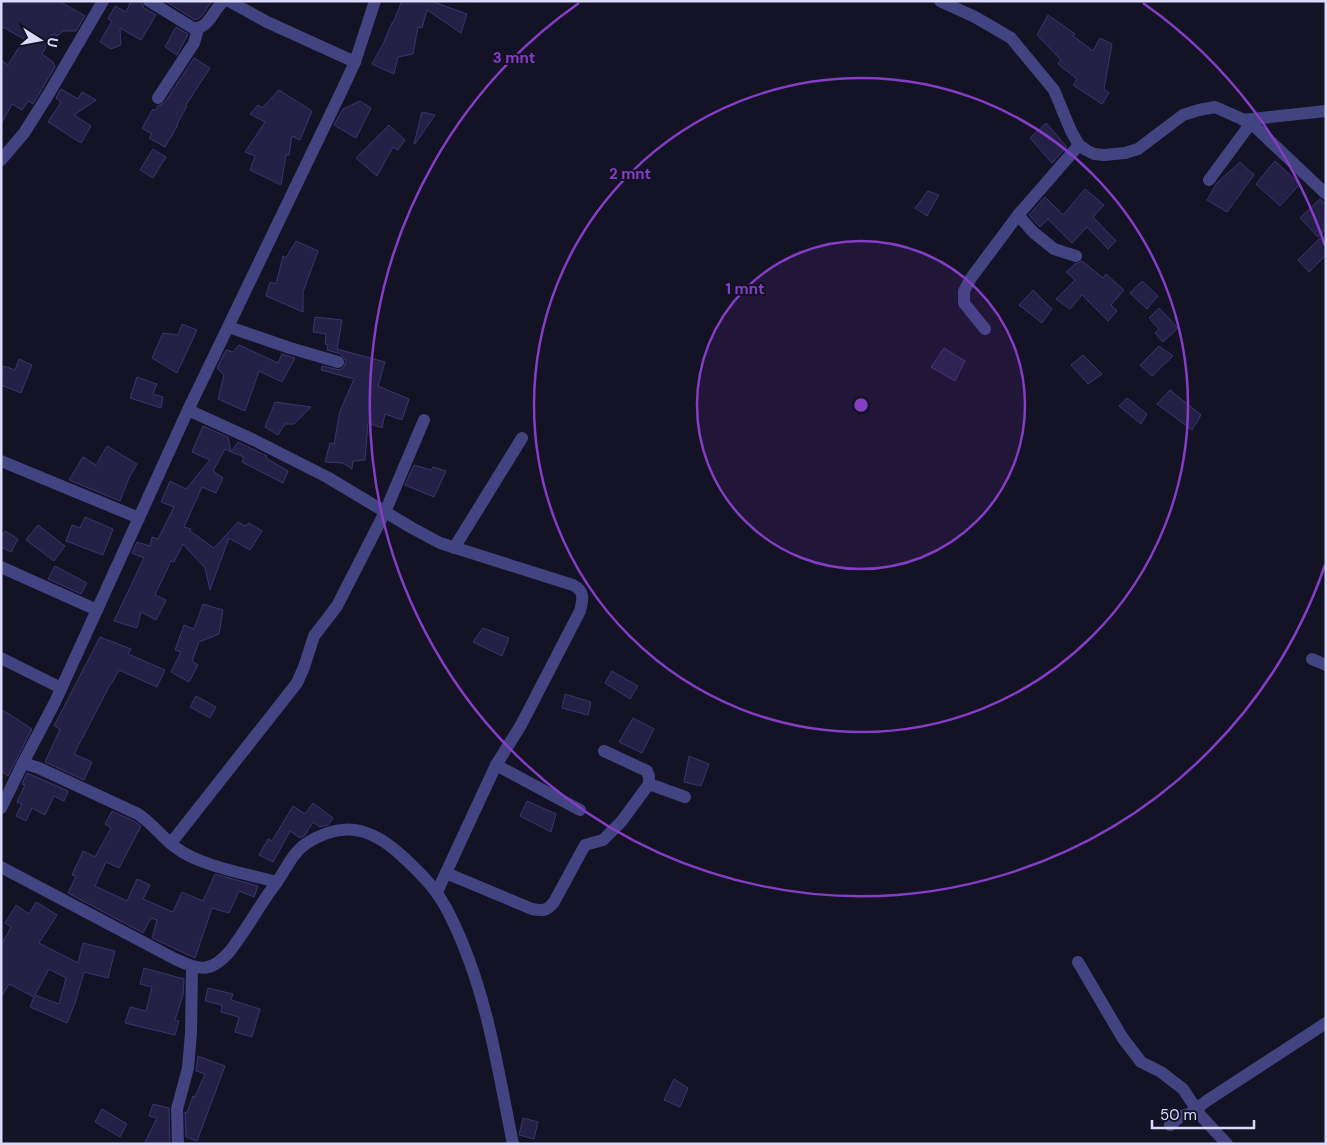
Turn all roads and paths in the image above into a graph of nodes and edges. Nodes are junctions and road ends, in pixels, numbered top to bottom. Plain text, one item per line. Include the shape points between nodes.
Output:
1 (103, 1) edge
2 (149, 1) edge
3 (224, 1) edge
4 (229, 1) edge
5 (375, 1) edge
6 (940, 1) edge
7 (198, 29) junction
8 (355, 62) junction
9 (158, 98) dead end
10 (1326, 111) edge
11 (1247, 122) junction
12 (1079, 145) junction
13 (1, 160) edge
14 (1209, 180) dead end
15 (1326, 194) edge
16 (1018, 215) junction
17 (1076, 256) dead end
18 (229, 327) junction
19 (985, 329) dead end
20 (338, 362) dead end
21 (188, 410) junction
22 (424, 420) dead end
23 (522, 438) dead end
24 (1, 462) edge
25 (385, 512) junction
26 (139, 518) junction
27 (454, 548) junction
28 (1, 567) edge
29 (97, 610) junction
30 (1, 658) edge
31 (1312, 659) dead end
32 (1326, 665) edge
33 (61, 688) junction
34 (604, 752) dead end
35 (23, 762) junction
36 (496, 765) junction
37 (649, 784) junction
38 (5, 790) edge
39 (685, 797) dead end
40 (1, 808) edge
41 (580, 810) dead end
42 (171, 843) junction
43 (1, 867) edge
44 (446, 874) junction
45 (277, 882) junction
46 (437, 892) junction
47 (1078, 962) dead end
48 (192, 967) junction
49 (1326, 1023) edge
50 (1196, 1108) junction
51 (1170, 1125) dead end
52 (178, 1144) edge
53 (513, 1144) edge
54 (1227, 1144) edge

1 - 13 street via 44,103
2 - 7 street
3 - 7 street
4 - 8 street
5 - 8 street
6 - 12 street via 975,16 1011,38 1054,90
7 - 9 street via 194,43
8 - 18 street
10 - 11 street
11 - 12 street via 1215,107 1183,115 1138,149 1125,153 1094,154
11 - 14 street
11 - 15 street
12 - 16 street
16 - 17 street via 1054,249
16 - 19 street via 964,291 964,303
18 - 20 street
18 - 21 street
21 - 25 street via 319,473
21 - 26 street
22 - 25 street
23 - 27 street
24 - 26 street
25 - 27 street
25 - 42 street via 337,606 314,636 297,683
26 - 29 street
27 - 36 street via 573,585 582,593 580,611 521,725
28 - 29 street
29 - 33 street
30 - 33 street
31 - 32 street
33 - 35 street
34 - 37 street via 647,771
35 - 38 street
35 - 42 street via 138,814
36 - 41 street
36 - 44 street
37 - 39 street
37 - 44 street via 603,840 585,845 549,909 532,909
38 - 40 street
42 - 45 street via 195,859
43 - 48 street
44 - 46 street
45 - 46 street via 306,844 330,833 356,829 386,841
45 - 48 street via 221,961 204,968
46 - 53 street via 455,926 479,988
47 - 50 street via 1122,1037 1141,1062 1183,1089
48 - 52 street via 191,1033 188,1068 177,1109
49 - 50 street
50 - 51 street
50 - 54 street

